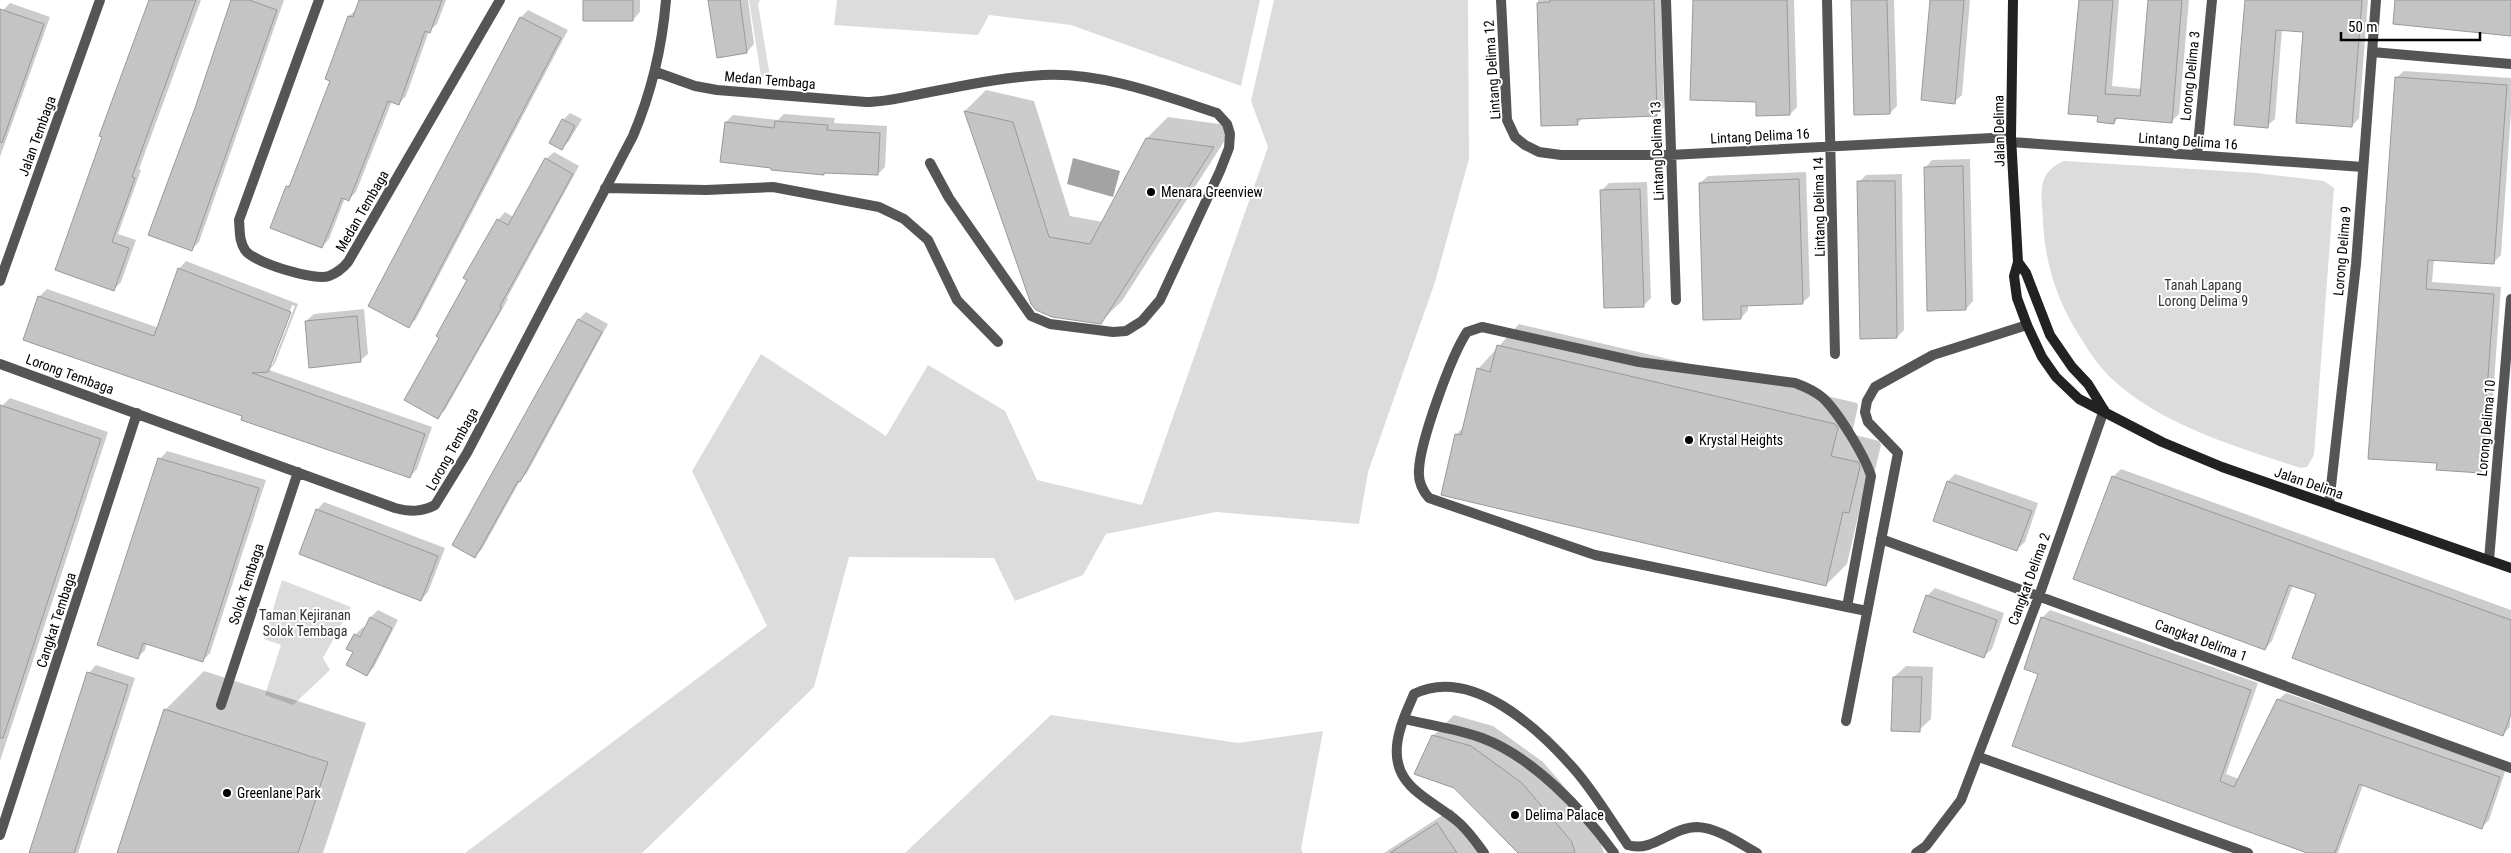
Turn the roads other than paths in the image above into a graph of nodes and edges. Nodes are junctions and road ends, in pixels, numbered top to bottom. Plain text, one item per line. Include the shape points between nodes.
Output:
1 (319, 0) edge
2 (500, 0) edge
3 (666, 0) edge
4 (1501, 0) edge
5 (1666, 0) edge
6 (1827, 0) edge
7 (2013, 0) edge
8 (2212, 0) edge
9 (2376, 0) edge
10 (96, 1) edge
11 (2372, 52) junction
12 (2511, 64) edge
13 (656, 72) junction
14 (1515, 137) joint
15 (2011, 140) junction
16 (1831, 146) junction
17 (1670, 155) junction
18 (2197, 155) junction
19 (930, 163) dead end
20 (2363, 167) junction
21 (606, 188) junction
22 (2018, 262) junction
23 (0, 281) edge
24 (2511, 298) edge
25 (1676, 300) dead end
26 (2027, 325) junction
27 (998, 342) dead end
28 (1835, 354) dead end
29 (0, 364) edge
30 (2104, 410) junction
31 (137, 413) junction
32 (298, 472) junction
33 (2329, 504) junction
34 (1881, 539) junction
35 (2489, 560) junction
36 (2511, 568) edge
37 (2039, 596) junction
38 (1847, 607) junction
39 (1867, 611) junction
40 (221, 705) dead end
41 (1404, 719) junction
42 (1846, 721) dead end
43 (1979, 758) junction
44 (2511, 768) edge
45 (0, 835) edge
46 (1641, 852) edge
47 (1484, 853) edge
48 (1614, 853) edge
49 (1757, 853) edge
50 (1916, 853) edge
51 (2248, 853) edge

1 - 2 street, Medan Tembaga via 239,220 240,240 255,258 314,278 333,274 348,262
3 - 13 street
4 - 14 street, Lintang Delima 12 via 1507,120
5 - 17 street, Lintang Delima 13
6 - 16 street, Lintang Delima 14
7 - 15 street, Jalan Delima
8 - 18 street, Lorong Delima 3
9 - 11 street, Lorong Delima 9
10 - 23 street, Jalan Tembaga
11 - 12 street
11 - 20 street, Lorong Delima 9
13 - 19 street, Medan Tembaga via 717,90 866,102 888,102 1010,79 1075,76 1104,80 1217,113 1227,124 1230,134 1220,171 1160,300 1138,325 1120,332 1050,324 1031,316 949,198
13 - 21 street, Lorong Tembaga via 639,122
14 - 17 street, Lintang Delima 16 via 1539,152 1561,155
15 - 16 street, Lintang Delima 16
15 - 18 street, Lintang Delima 16
15 - 22 street, Jalan Delima
16 - 17 street, Lintang Delima 16
16 - 28 street, Lintang Delima 14
17 - 25 street, Lintang Delima 13
18 - 20 street, Lintang Delima 16
20 - 33 street, Lorong Delima 9 via 2356,264
21 - 27 street via 706,190 773,187 879,207 904,219 928,240 957,300
21 - 32 street, Lorong Tembaga via 467,453 435,505 410,512
22 - 26 street, Jalan Delima via 2014,276 2017,298
22 - 30 street, Jalan Delima via 2026,273 2050,335
24 - 35 street, Lorong Delima 10
26 - 30 street, Jalan Delima via 2056,377 2079,399
26 - 34 street via 1933,354 1875,387 1867,401 1868,422 1898,453
29 - 31 street, Lorong Tembaga
30 - 33 street, Jalan Delima via 2162,442 2222,467
30 - 37 street, Cangkat Delima 2
31 - 32 street, Lorong Tembaga
31 - 45 street, Cangkat Tembaga
32 - 40 street, Solok Tembaga
33 - 35 street, Jalan Delima
34 - 37 street, Cangkat Delima 1
34 - 39 street
35 - 36 street, Jalan Delima
37 - 43 street, Cangkat Delima 2
37 - 44 street, Cangkat Delima 1
38 - 38 street via 1871,476 1868,464 1833,409 1817,394 1796,383 1638,362 1482,327 1467,332 1462,339 1432,416 1419,469 1422,490 1429,498 1595,555
38 - 39 street
39 - 42 street
41 - 46 street via 1414,694 1427,688 1440,686 1471,691 1492,700 1508,709 1551,745 1576,771 1628,845
41 - 47 street via 1396,753 1405,783 1457,822
41 - 48 street via 1482,738 1526,762 1585,818
43 - 50 street, Cangkat Delima 2 via 1961,800 1926,846
43 - 51 street
46 - 49 street via 1648,852 1681,831 1695,827 1711,828

